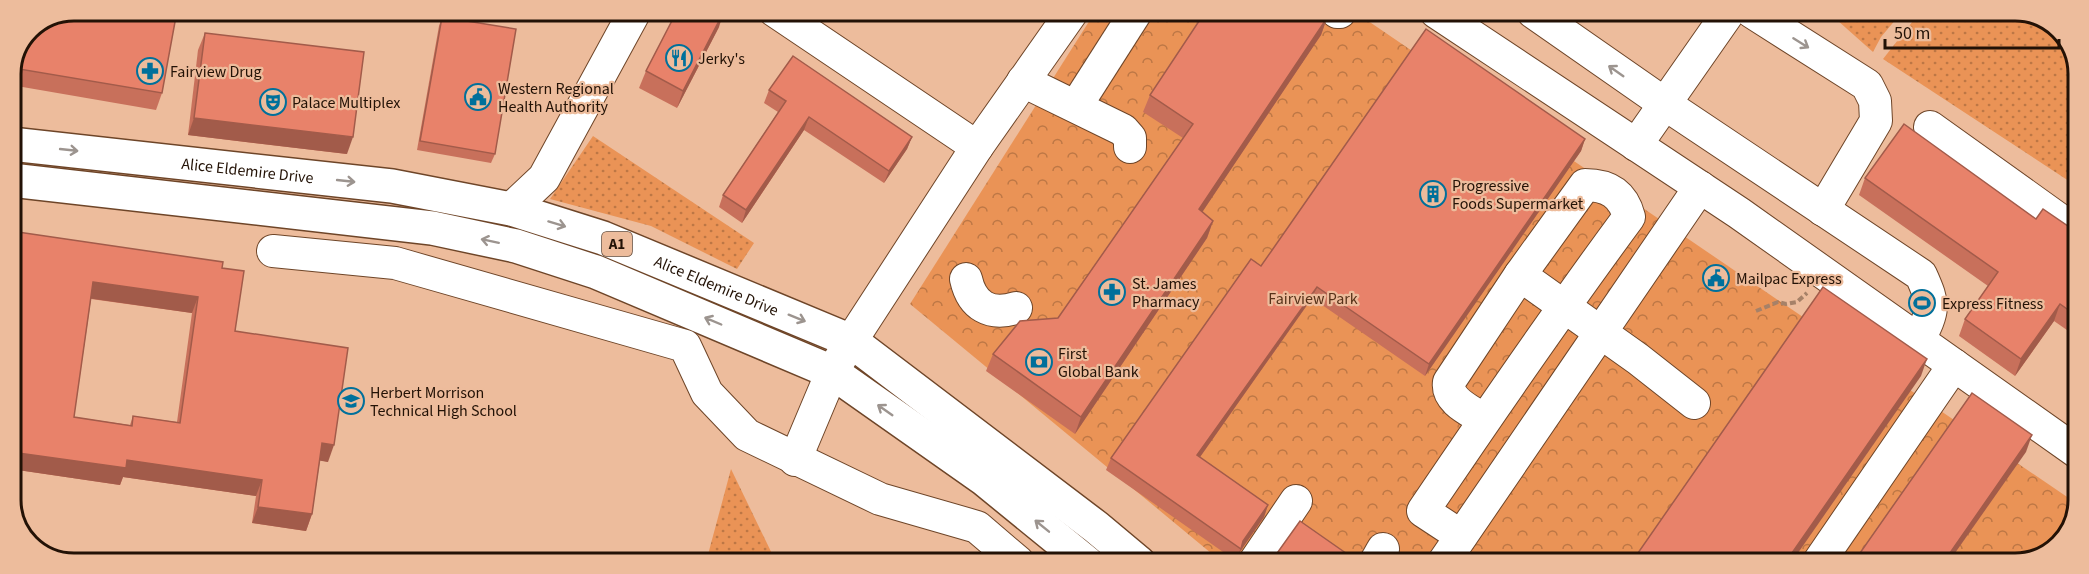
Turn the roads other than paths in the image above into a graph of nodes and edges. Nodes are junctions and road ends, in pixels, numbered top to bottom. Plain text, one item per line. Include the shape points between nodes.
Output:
1 (630, 21) edge
2 (800, 21) edge
3 (1066, 21) edge
4 (1131, 21) edge
5 (1450, 21) edge
6 (1546, 21) edge
7 (1723, 21) edge
8 (1766, 21) edge
9 (1023, 81) junction
10 (1665, 104) junction
11 (1076, 106) junction
12 (1930, 127) dead end
13 (21, 145) edge
14 (1636, 145) junction
15 (977, 147) junction
16 (1130, 147) dead end
17 (21, 181) edge
18 (1701, 187) junction
19 (511, 209) junction
20 (1823, 210) junction
21 (2068, 226) edge
22 (273, 251) dead end
23 (1520, 275) junction
24 (966, 279) dead end
25 (1563, 306) junction
26 (1017, 308) dead end
27 (1601, 334) junction
28 (1919, 340) junction
29 (852, 341) junction
30 (1954, 365) junction
31 (832, 372) junction
32 (1694, 403) dead end
33 (1485, 420) junction
34 (2068, 446) edge
35 (795, 460) junction
36 (1296, 501) dead end
37 (1461, 536) junction
38 (1007, 553) edge
39 (1076, 553) edge
40 (1128, 553) edge
41 (1261, 553) edge
42 (1450, 553) edge
43 (1825, 553) edge

1 - 19 lane via 544,178
2 - 15 lane
3 - 9 lane
4 - 11 lane
5 - 14 lane
10 -> 6 lane
7 - 10 lane
8 -> 20 lane via 1867,85 1875,101 1876,121
9 - 11 lane
9 - 15 lane
10 - 14 lane
10 - 20 lane
11 - 16 lane via 1123,130 1130,138
12 - 21 lane
13 -> 19 main road, Alice Eldemire Drive / A1 via 392,186
14 - 18 lane
15 - 29 lane
31 -> 17 main road, Alice Eldemire Drive / A1 via 596,272 516,246 432,228
18 - 27 lane
18 - 28 lane
19 -> 29 main road, Alice Eldemire Drive / A1 via 603,238
20 - 28 lane via 1921,275 1932,299 1929,320
22 - 35 lane via 395,263 685,346 707,393 747,435
23 - 25 lane
23 - 25 lane via 1585,185 1597,185 1619,196 1629,217
23 - 33 lane via 1449,382 1453,399
24 - 26 lane via 974,300 983,307 994,311
25 - 27 lane
25 - 33 lane
27 - 32 lane
27 - 37 lane
28 - 30 lane
29 - 31 lane
29 - 40 main road, Alice Eldemire Drive / A1
30 - 34 lane
30 - 43 lane
31 - 35 lane
39 -> 31 main road, Alice Eldemire Drive / A1 via 984,479
33 - 37 lane via 1423,511
35 - 38 lane via 880,499 977,527
36 - 41 lane
37 - 42 lane

